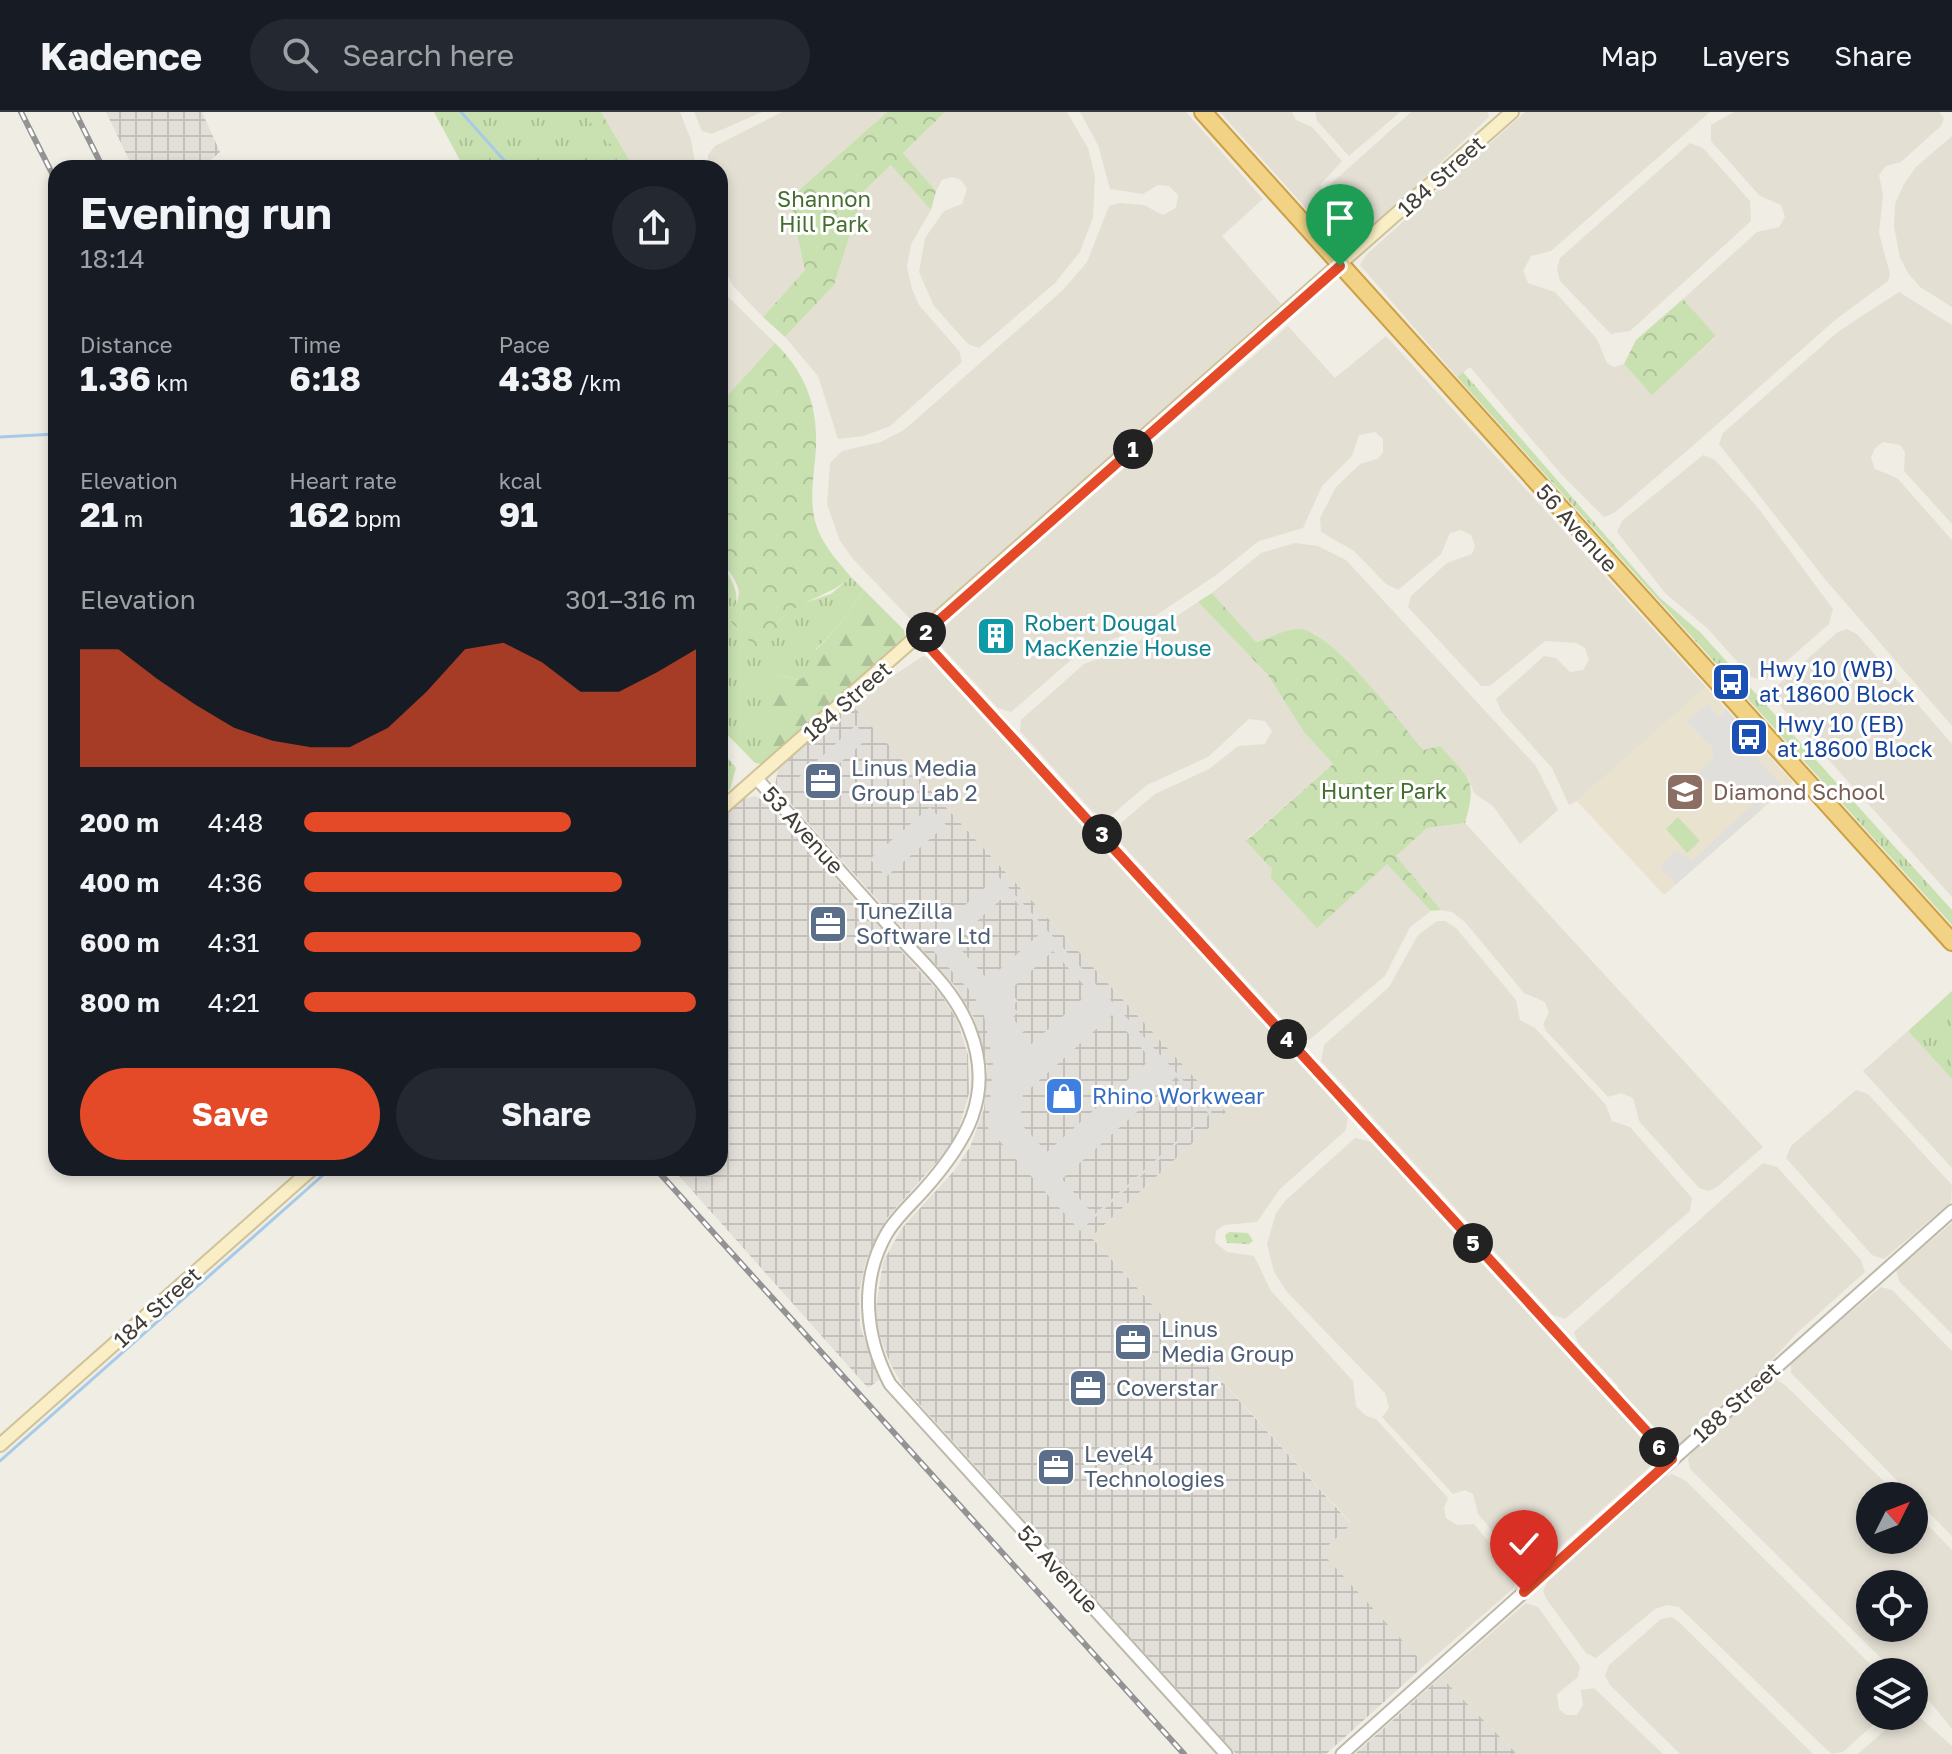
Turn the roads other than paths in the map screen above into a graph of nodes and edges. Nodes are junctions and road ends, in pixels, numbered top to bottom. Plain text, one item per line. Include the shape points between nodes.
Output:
1 (1203, 112) edge
2 (1512, 112) edge
3 (1340, 266) junction
4 (920, 637) junction
5 (757, 779) junction
6 (728, 803) edge
7 (1952, 942) edge
8 (304, 1176) edge
9 (1952, 1211) edge
10 (890, 1384) joint
11 (0, 1445) edge
12 (1672, 1459) junction
13 (1226, 1754) edge
14 (1342, 1754) edge

1 - 3 highway, 56 Avenue
2 - 3 main road, 184 Street
3 - 4 main road, 184 Street
3 - 7 highway, 56 Avenue
4 - 5 main road, 184 Street
4 - 12 street
5 - 6 main road, 184 Street
5 - 10 street, 53 Avenue via 954,998 971,1032 979,1076 976,1108 959,1148 889,1230 877,1256 867,1313 875,1354
8 - 11 main road, 184 Street
9 - 12 street, 188 Street
10 - 13 street, 52 Avenue
12 - 14 street, 188 Street

